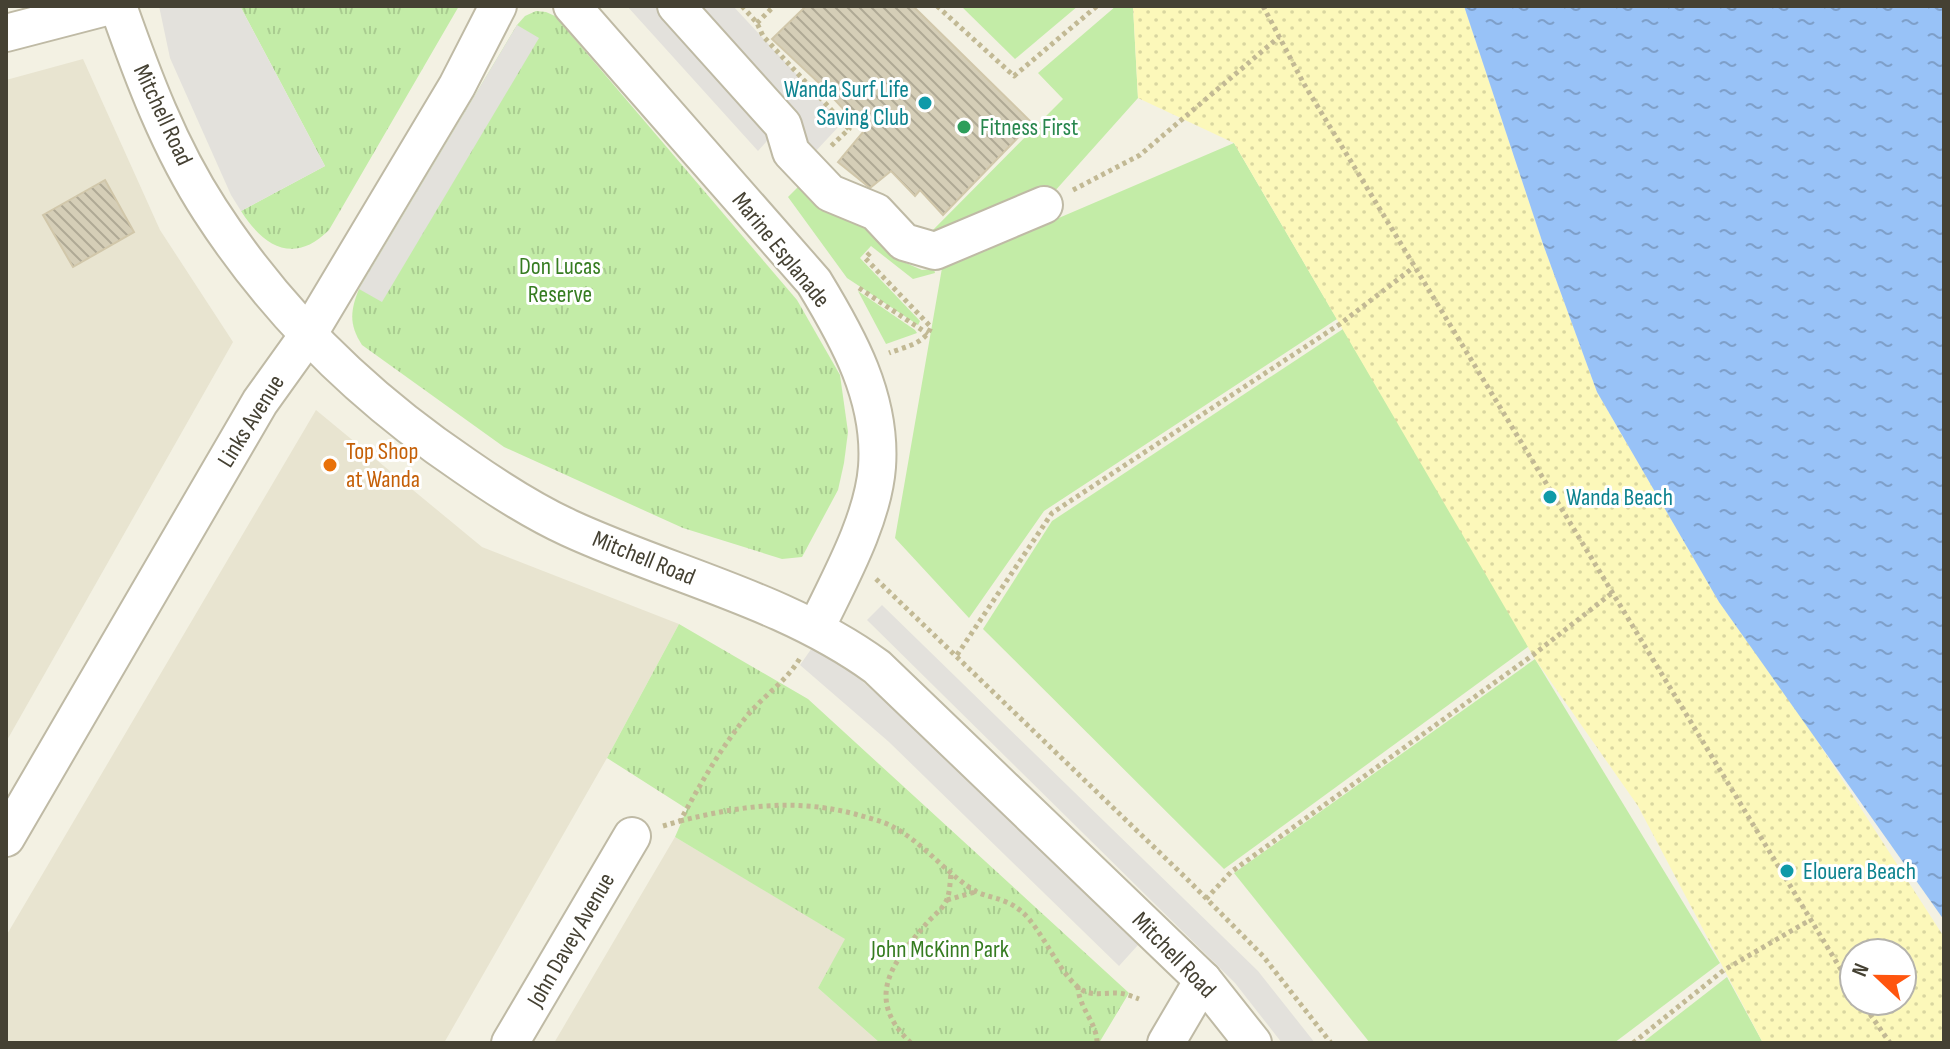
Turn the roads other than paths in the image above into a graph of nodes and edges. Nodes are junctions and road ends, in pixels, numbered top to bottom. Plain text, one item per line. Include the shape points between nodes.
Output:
1 (110, 6) edge
2 (118, 6) edge
3 (498, 6) edge
4 (572, 6) edge
5 (676, 6) edge
6 (6, 33) edge
7 (1044, 205) road end
8 (308, 335) junction
9 (816, 628) junction
10 (632, 836) road end
11 (6, 838) edge
12 (1203, 980) junction
13 (510, 1043) edge
14 (1166, 1043) edge
15 (1253, 1043) edge

1 - 6 street
2 - 8 street, Mitchell Road via 143,78 209,209 256,276
3 - 8 street, Links Avenue via 457,86
4 - 9 street, Marine Esplanade via 814,282 864,374 877,466 869,509
5 - 7 street via 783,125 791,152 806,169 830,193 876,212 904,242 935,251
8 - 9 street, Mitchell Road via 426,440 496,487 568,528
8 - 11 street, Links Avenue via 260,402
9 - 12 street, Mitchell Road via 903,690
10 - 13 street, John Davey Avenue
12 - 14 street
12 - 15 street, Mitchell Road

